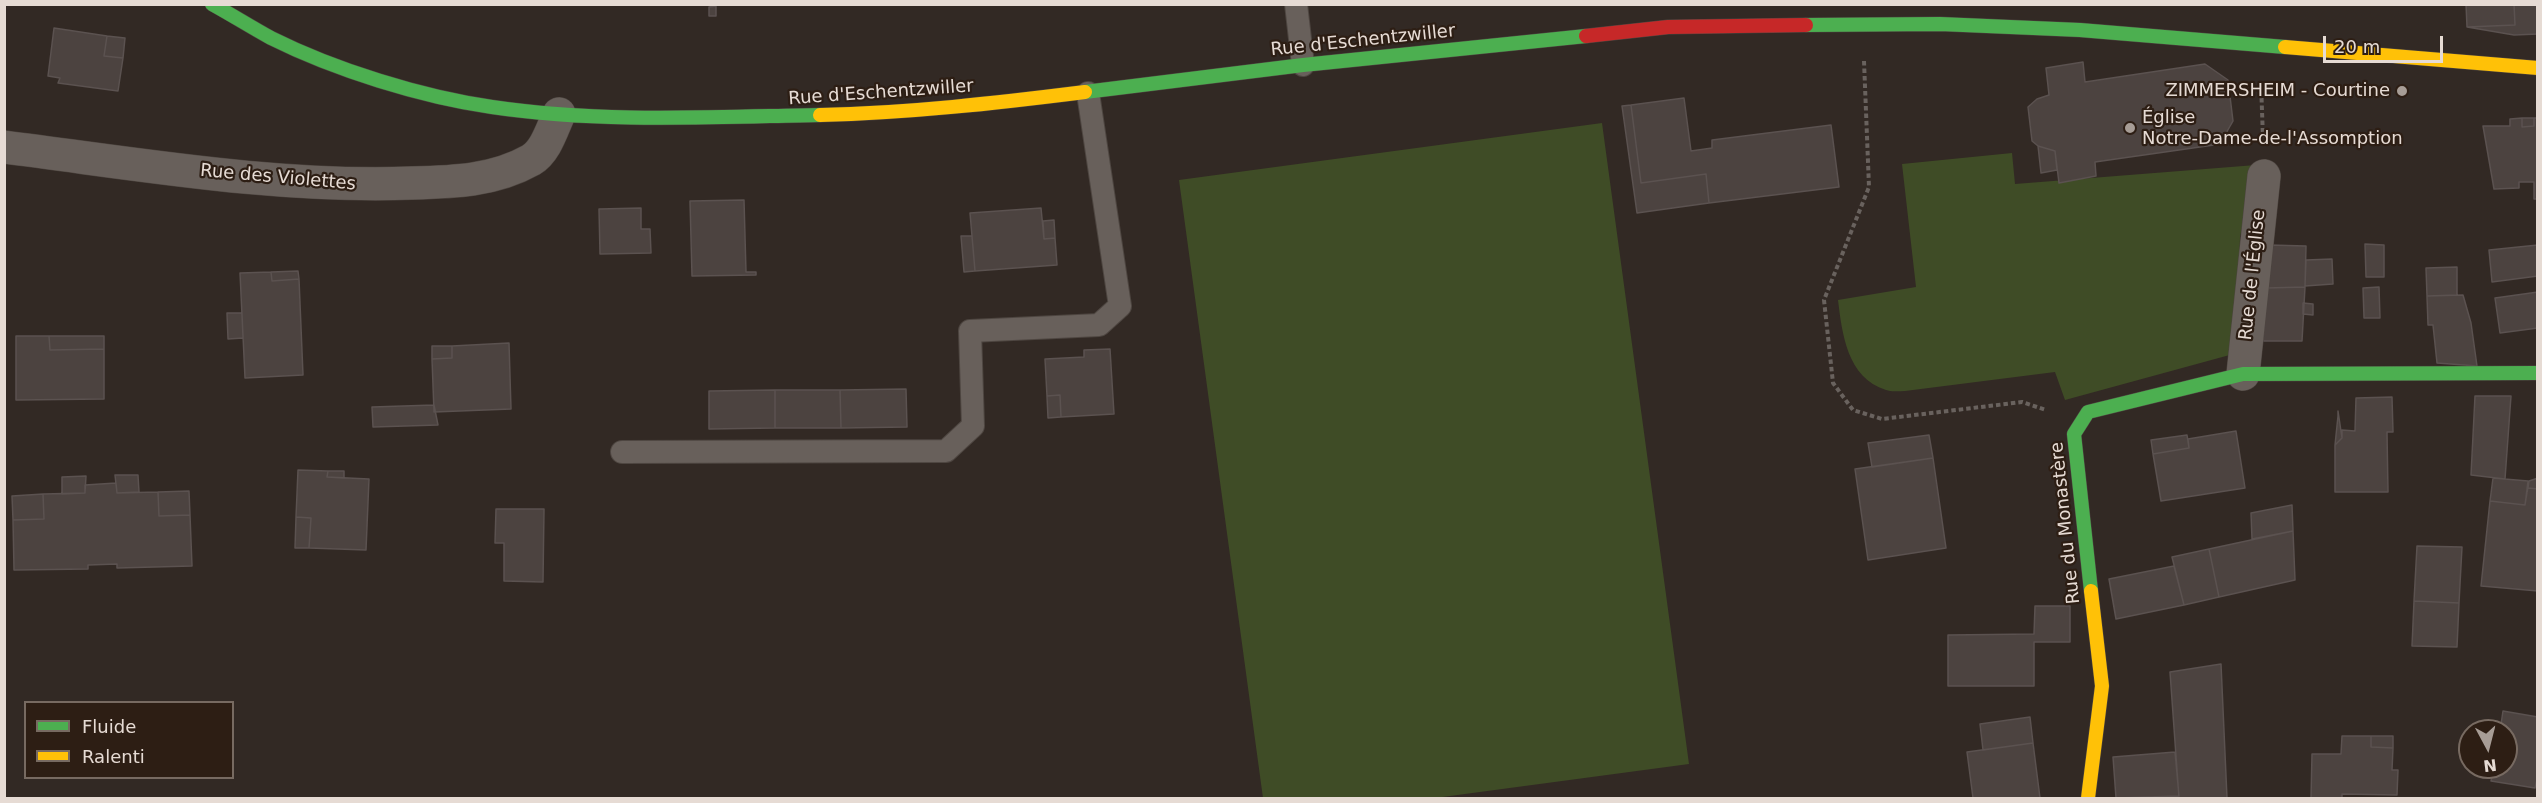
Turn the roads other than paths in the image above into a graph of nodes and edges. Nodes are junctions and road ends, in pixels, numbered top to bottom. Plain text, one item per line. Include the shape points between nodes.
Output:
1 (212, 4) edge
2 (1296, 4) edge
3 (1939, 14) edge
4 (1303, 65) junction
5 (2538, 68) edge
6 (1088, 93) junction
7 (559, 114) junction
8 (4, 147) edge
9 (2264, 176) road end
10 (2538, 373) edge
11 (2243, 374) junction
12 (622, 452) dead end
13 (2088, 798) edge

1 - 7 main road, Rue d'Eschentzwiller via 272,38 343,68 491,107
2 - 4 lane
3 - 4 main road, Rue d'Eschentzwiller via 1863,24 1668,27
3 - 5 main road, Rue d'Eschentzwiller via 2080,30
4 - 6 main road, Rue d'Eschentzwiller
6 - 7 main road, Rue d'Eschentzwiller via 874,114 682,118
6 - 12 lane via 1120,306 1100,325 970,331 973,426 946,451
7 - 8 street, Rue des Violettes via 545,146 533,159 508,171 466,181 361,185 287,182
9 - 11 street, Rue de l'Église
10 - 11 main road, Rue du Monastère
11 - 13 main road, Rue du Monastère via 2088,412 2077,428 2102,686

